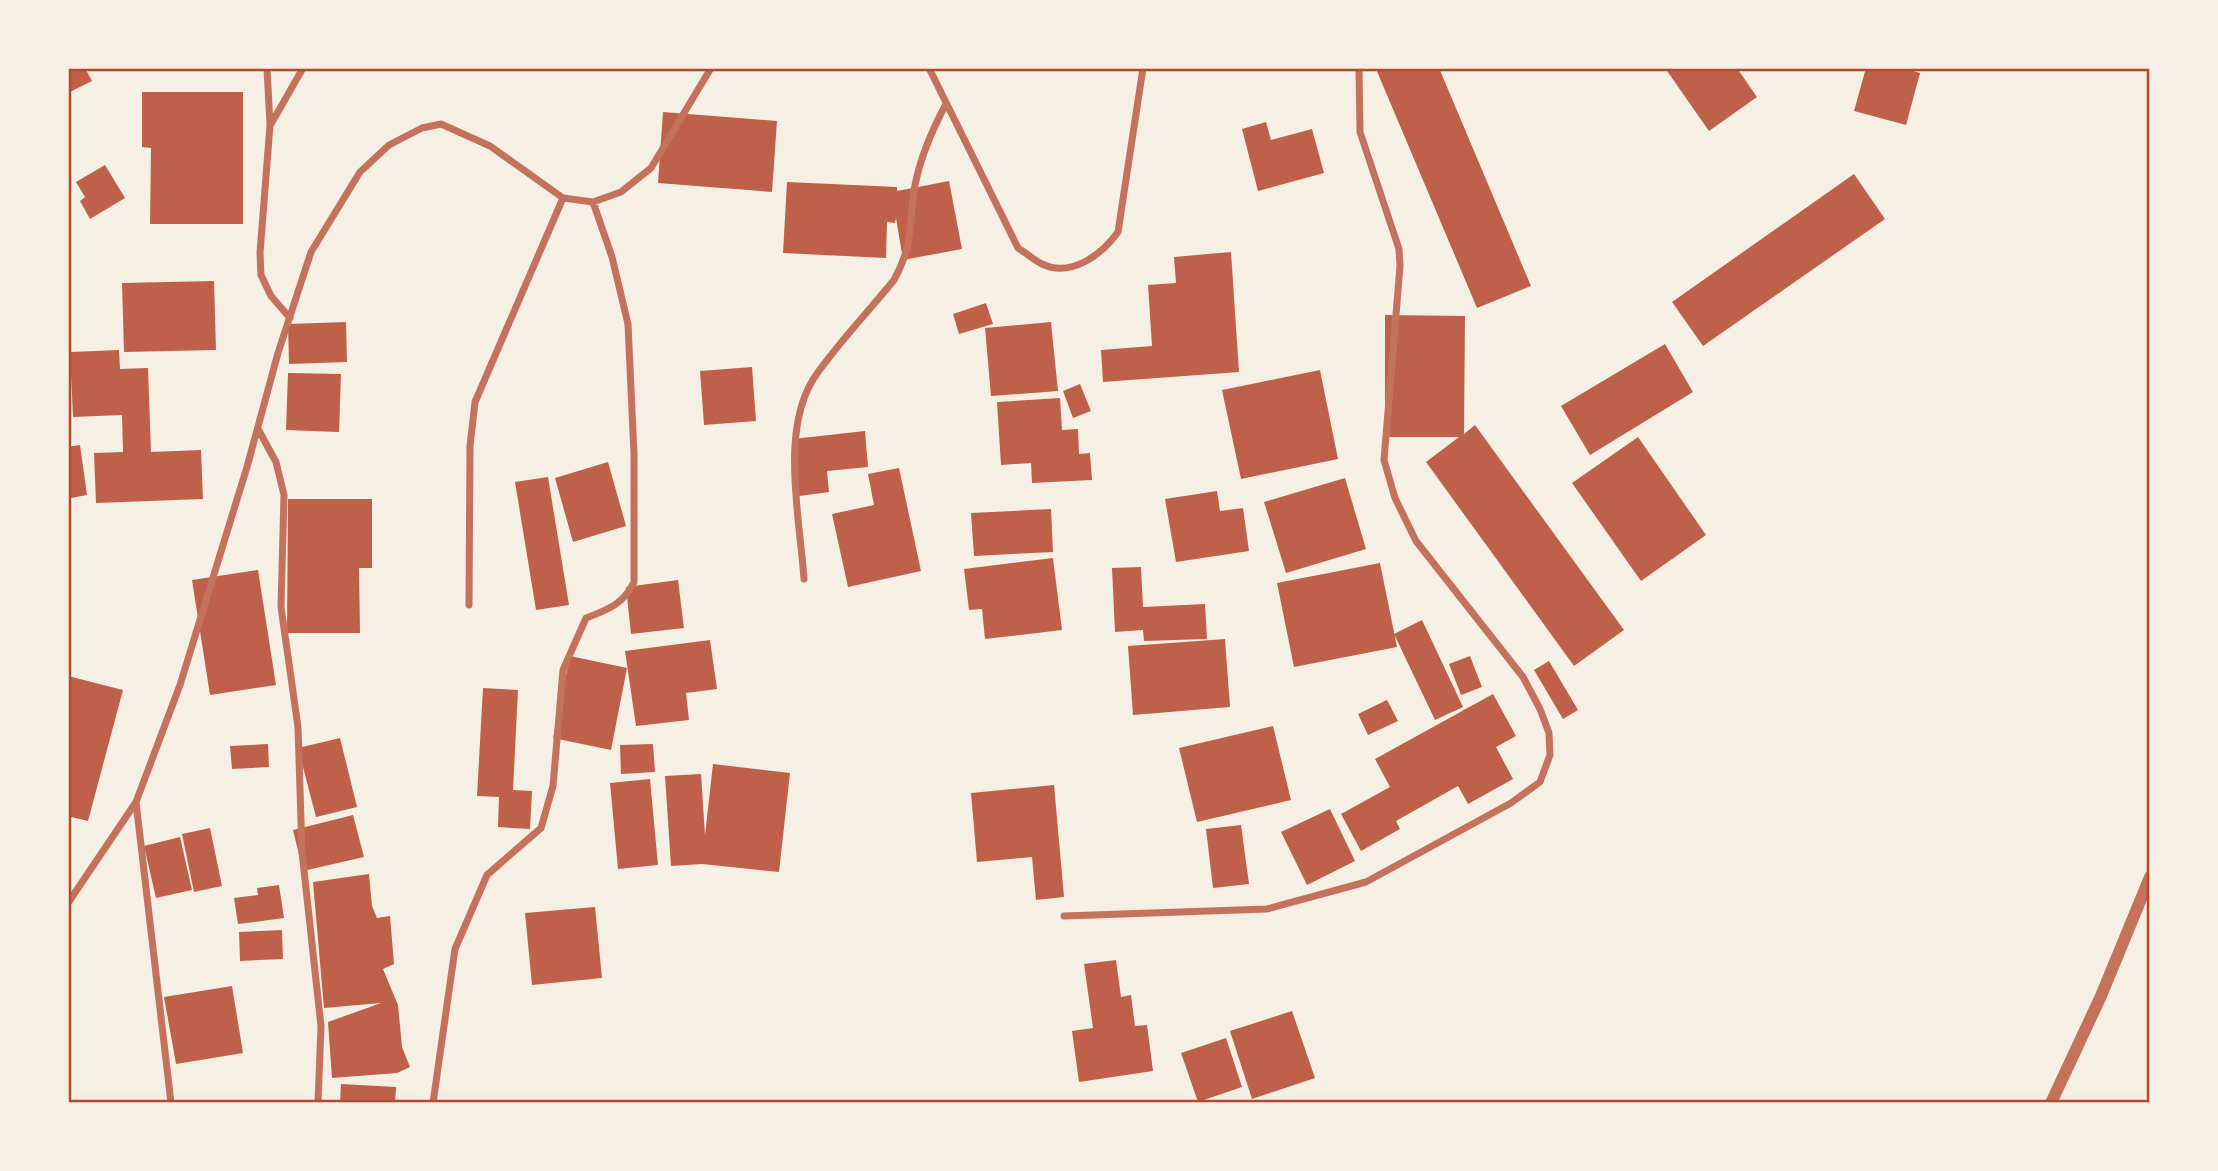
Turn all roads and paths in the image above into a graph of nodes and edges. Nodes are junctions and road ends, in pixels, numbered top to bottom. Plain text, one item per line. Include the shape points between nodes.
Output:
1 (267, 68) edge
2 (303, 68) edge
3 (711, 68) edge
4 (929, 68) edge
5 (1143, 68) edge
6 (1359, 68) edge
7 (946, 104) junction
8 (270, 125) junction
9 (563, 198) junction
10 (593, 202) junction
11 (290, 318) junction
12 (257, 429) junction
13 (804, 579) dead end
14 (470, 606) dead end
15 (136, 802) junction
16 (2150, 877) edge
17 (68, 903) edge
18 (1063, 916) dead end
19 (171, 1103) edge
20 (318, 1103) edge
21 (433, 1103) edge
22 (2051, 1103) edge

1 - 8 street
2 - 8 street
3 - 10 street via 651,168 621,192
4 - 7 street
5 - 7 street via 1118,232 1104,251 1061,269 1042,264 1018,248
6 - 18 street via 1360,132 1401,266 1384,460 1387,472 1416,541 1523,677 1541,709 1550,755 1540,782 1511,803 1366,882 1267,909
7 - 13 street via 926,142 915,186 911,242 901,266 815,377 798,418 794,446
8 - 11 street via 261,275
9 - 10 street
9 - 11 street via 490,146 440,124 422,128 388,145 360,172 311,253
9 - 14 street via 475,402 470,446
10 - 21 street via 628,324 634,582 629,594 612,609 586,618 572,643 563,670 550,796 541,828 487,875 455,949
11 - 12 street
12 - 15 street via 180,685
12 - 20 street via 276,462 284,495 281,607 298,727 302,852 321,1026
15 - 17 street
15 - 19 street
16 - 22 street

